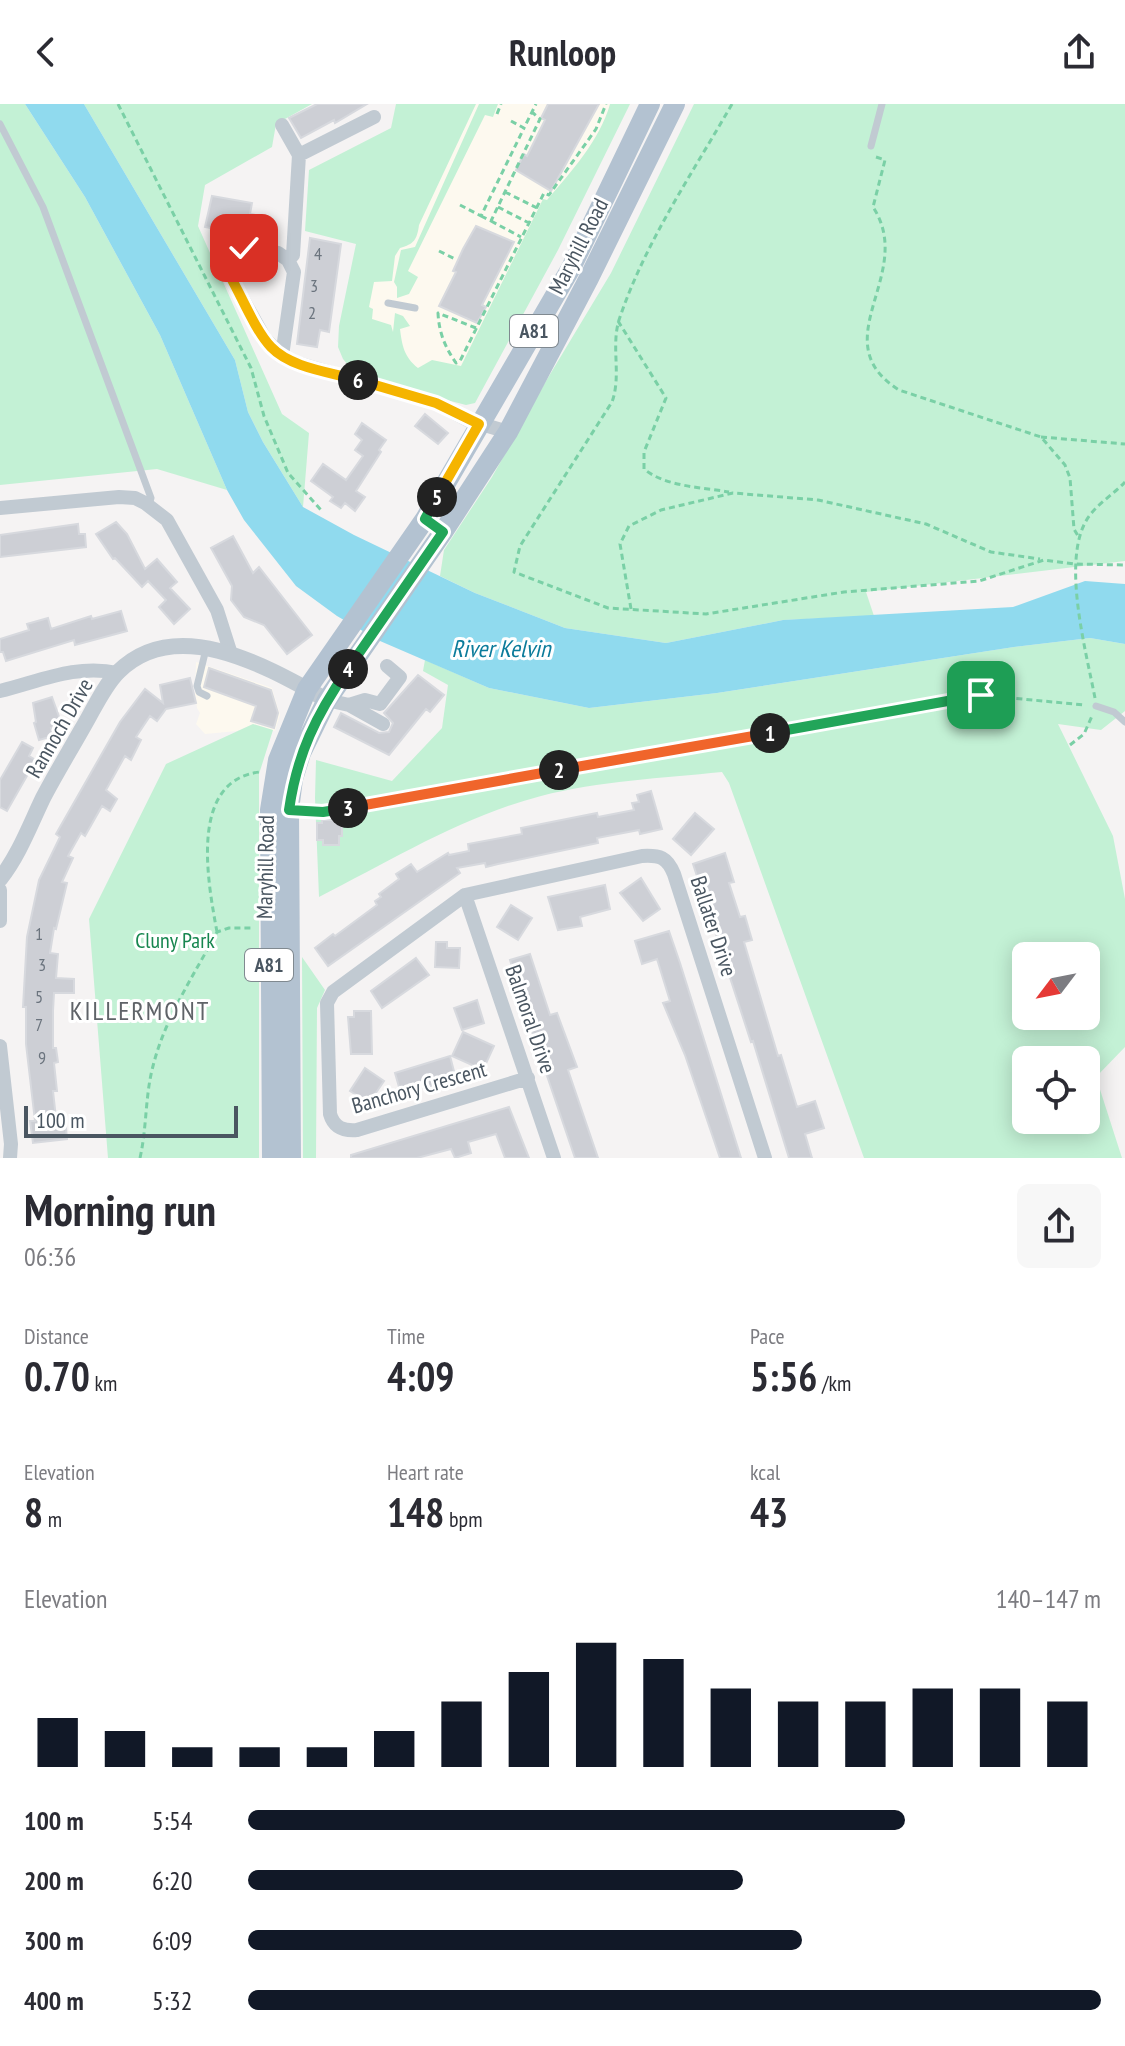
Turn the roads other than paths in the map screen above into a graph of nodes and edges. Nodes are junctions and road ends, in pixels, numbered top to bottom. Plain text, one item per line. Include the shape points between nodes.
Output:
1 (650, 104) edge
2 (675, 104) edge
3 (882, 104) edge
4 (374, 117) dead end
5 (0, 124) edge
6 (282, 125) dead end
7 (871, 146) road end
8 (299, 155) junction
9 (288, 260) junction
10 (388, 303) dead end
11 (415, 308) dead end
12 (282, 356) junction
13 (479, 424) junction
14 (508, 432) junction
15 (149, 505) junction
16 (0, 508) edge
17 (425, 519) junction
18 (443, 532) junction
19 (207, 646) junction
20 (231, 654) junction
21 (387, 666) dead end
22 (118, 673) junction
23 (307, 689) junction
24 (0, 691) edge
25 (207, 696) dead end
26 (327, 700) junction
27 (349, 705) junction
28 (1096, 706) road end
29 (1125, 722) edge
30 (383, 724) dead end
31 (280, 810) junction
32 (0, 879) edge
33 (0, 890) edge
34 (465, 895) junction
35 (0, 921) edge
36 (0, 1046) edge
37 (528, 1078) junction
38 (10, 1158) edge
39 (272, 1158) edge
40 (291, 1158) edge
41 (554, 1158) edge
42 (765, 1158) edge

1 - 13 main road, Maryhill Road / A81 via 571,268
2 - 14 main road, Maryhill Road / A81
3 - 7 lane
4 - 8 street
5 - 15 lane via 43,207 151,498
6 - 8 street
8 - 9 street via 293,255
9 - 12 street via 294,272
9 - 12 street via 278,253 244,248 228,265 265,339
10 - 11 lane
12 - 13 street via 436,403
13 - 14 street
13 - 17 main road, Maryhill Road / A81
14 - 18 main road, Maryhill Road / A81
15 - 16 street via 119,497
15 - 20 street via 167,520 210,597
17 - 18 main road
17 - 23 main road, Maryhill Road / A81
18 - 26 main road, Maryhill Road / A81
19 - 20 street, Rannoch Drive
19 - 22 street, Rannoch Drive via 160,649
19 - 25 lane via 197,686
20 - 23 street, Rannoch Drive
21 - 27 street via 400,677 380,704 365,700
22 - 24 street via 79,669
22 - 32 street, Rannoch Drive
23 - 26 street, Rannoch Drive
23 - 31 main road, Maryhill Road / A81 via 275,773
26 - 27 street
26 - 31 main road, Maryhill Road / A81
27 - 30 street
28 - 29 lane
31 - 39 main road, Maryhill Road / A81
31 - 40 main road, Maryhill Road / A81
33 - 35 street
34 - 37 street, Balmoral Drive
34 - 37 street, Banchory Crescent via 330,997 332,1120 341,1129 357,1130
34 - 42 street, Ballater Drive via 642,856 659,855 669,861
36 - 38 street
37 - 41 street, Balmoral Drive

